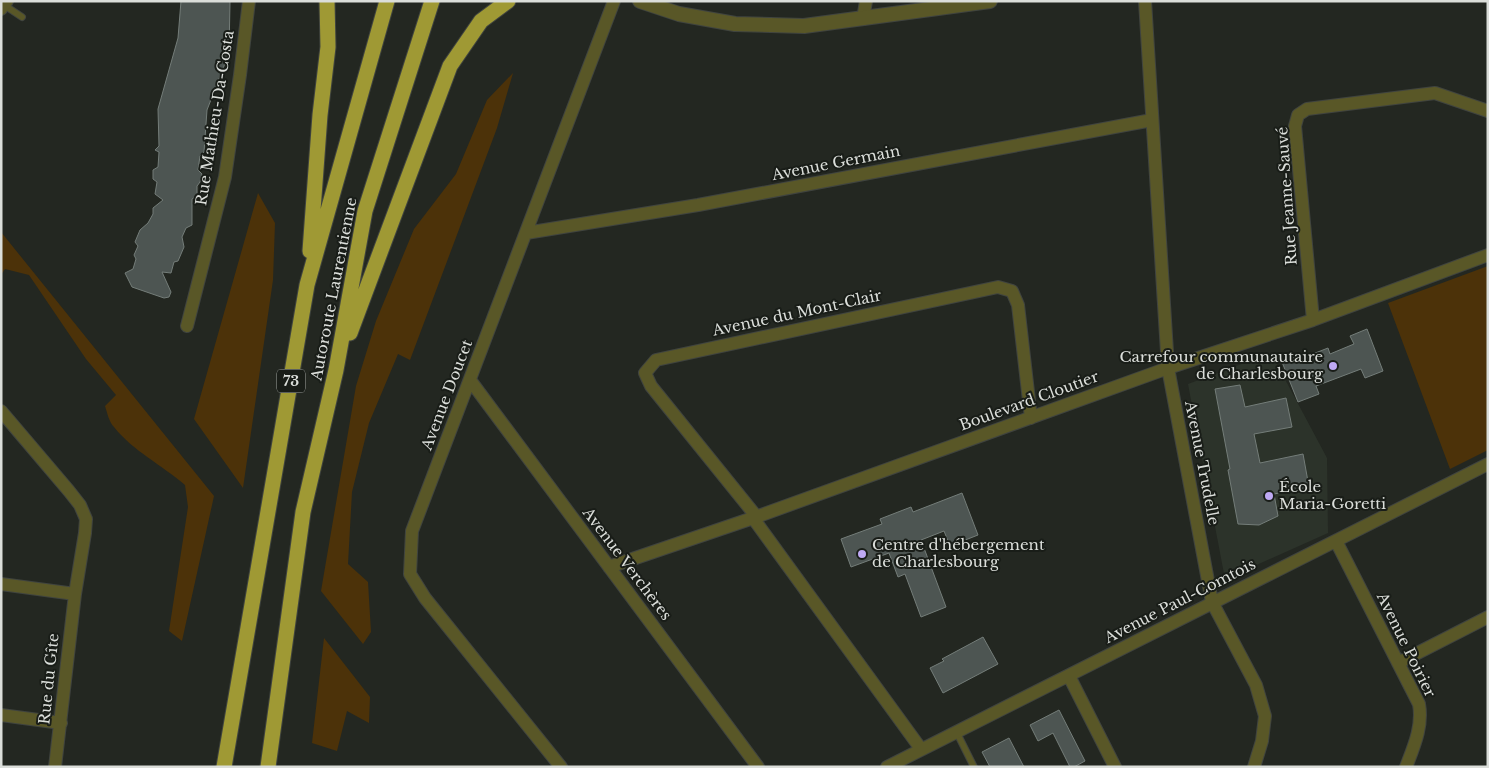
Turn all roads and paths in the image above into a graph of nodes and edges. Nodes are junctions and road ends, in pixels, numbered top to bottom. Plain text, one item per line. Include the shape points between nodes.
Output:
1 (249, 1) edge
2 (327, 1) edge
3 (387, 1) edge
4 (432, 1) edge
5 (508, 1) edge
6 (614, 1) edge
7 (640, 1) edge
8 (866, 1) edge
9 (990, 1) edge
10 (1145, 1) edge
11 (4, 5) edge
12 (22, 17) dead end
13 (863, 19) junction
14 (1488, 111) edge
15 (1152, 120) junction
16 (526, 233) junction
17 (1488, 255) edge
18 (307, 285) junction
19 (1313, 320) junction
20 (187, 326) dead end
21 (1168, 368) junction
22 (336, 370) junction
23 (470, 380) junction
24 (1, 410) edge
25 (1031, 418) junction
26 (1488, 464) edge
27 (755, 517) junction
28 (1336, 541) junction
29 (609, 568) junction
30 (1, 584) edge
31 (75, 594) junction
32 (1212, 602) junction
33 (1488, 617) edge
34 (1398, 663) junction
35 (1069, 676) junction
36 (1, 716) edge
37 (61, 723) junction
38 (956, 732) junction
39 (921, 749) junction
40 (55, 767) edge
41 (224, 767) edge
42 (268, 767) edge
43 (561, 767) edge
44 (758, 767) edge
45 (887, 767) edge
46 (974, 767) edge
47 (1115, 767) edge
48 (1254, 767) edge
49 (1406, 767) edge

1 - 20 street, Rue Mathieu-Da-Costa via 225,177
2 - 18 highway via 328,46
3 - 18 highway, Autoroute Laurentienne / 73
4 - 22 highway, Autoroute Laurentienne via 364,211
5 - 22 highway via 482,21 450,66
6 - 16 street, Avenue Doucet
7 - 13 street via 679,14 734,24 804,26
8 - 13 street
9 - 13 street
10 - 15 street, Avenue Trudelle
11 - 12 lane
14 - 19 street, Rue Jeanne-Sauvé via 1435,93 1307,109 1298,115 1295,126
15 - 16 street, Avenue Germain via 708,204
15 - 21 street, Avenue Trudelle
16 - 23 street, Avenue Doucet
17 - 19 street, Boulevard Cloutier
18 - 41 highway, Autoroute Laurentienne / 73
19 - 21 street, Boulevard Cloutier
21 - 25 street, Boulevard Cloutier
21 - 32 street, Avenue Trudelle
22 - 42 highway, Autoroute Laurentienne via 303,512
23 - 29 street, Avenue Verchères
23 - 43 street, Avenue Doucet via 412,531 410,574 424,598
24 - 31 street, Rue du Gîte via 80,505 86,519
25 - 27 street, Boulevard Cloutier
25 - 27 street, Avenue du Mont-Clair via 1018,305 1012,291 998,287 656,360 645,372 650,386
26 - 28 street, Avenue Paul-Comtois
27 - 29 street, Boulevard Cloutier
27 - 39 street, Avenue du Mont-Clair
28 - 32 street, Avenue Paul-Comtois
28 - 34 street, Avenue Poirier
29 - 44 street, Avenue Verchères
30 - 31 street
31 - 37 street, Rue du Gîte
32 - 35 street, Avenue Paul-Comtois
32 - 48 street, Avenue Trudelle via 1256,685 1265,716
33 - 34 street
34 - 49 street, Avenue Poirier via 1421,714
35 - 38 street, Avenue Paul-Comtois
35 - 47 street
36 - 37 street
37 - 40 street, Rue du Gîte
38 - 39 street, Avenue Paul-Comtois
38 - 46 lane
39 - 45 street, Avenue Paul-Comtois

